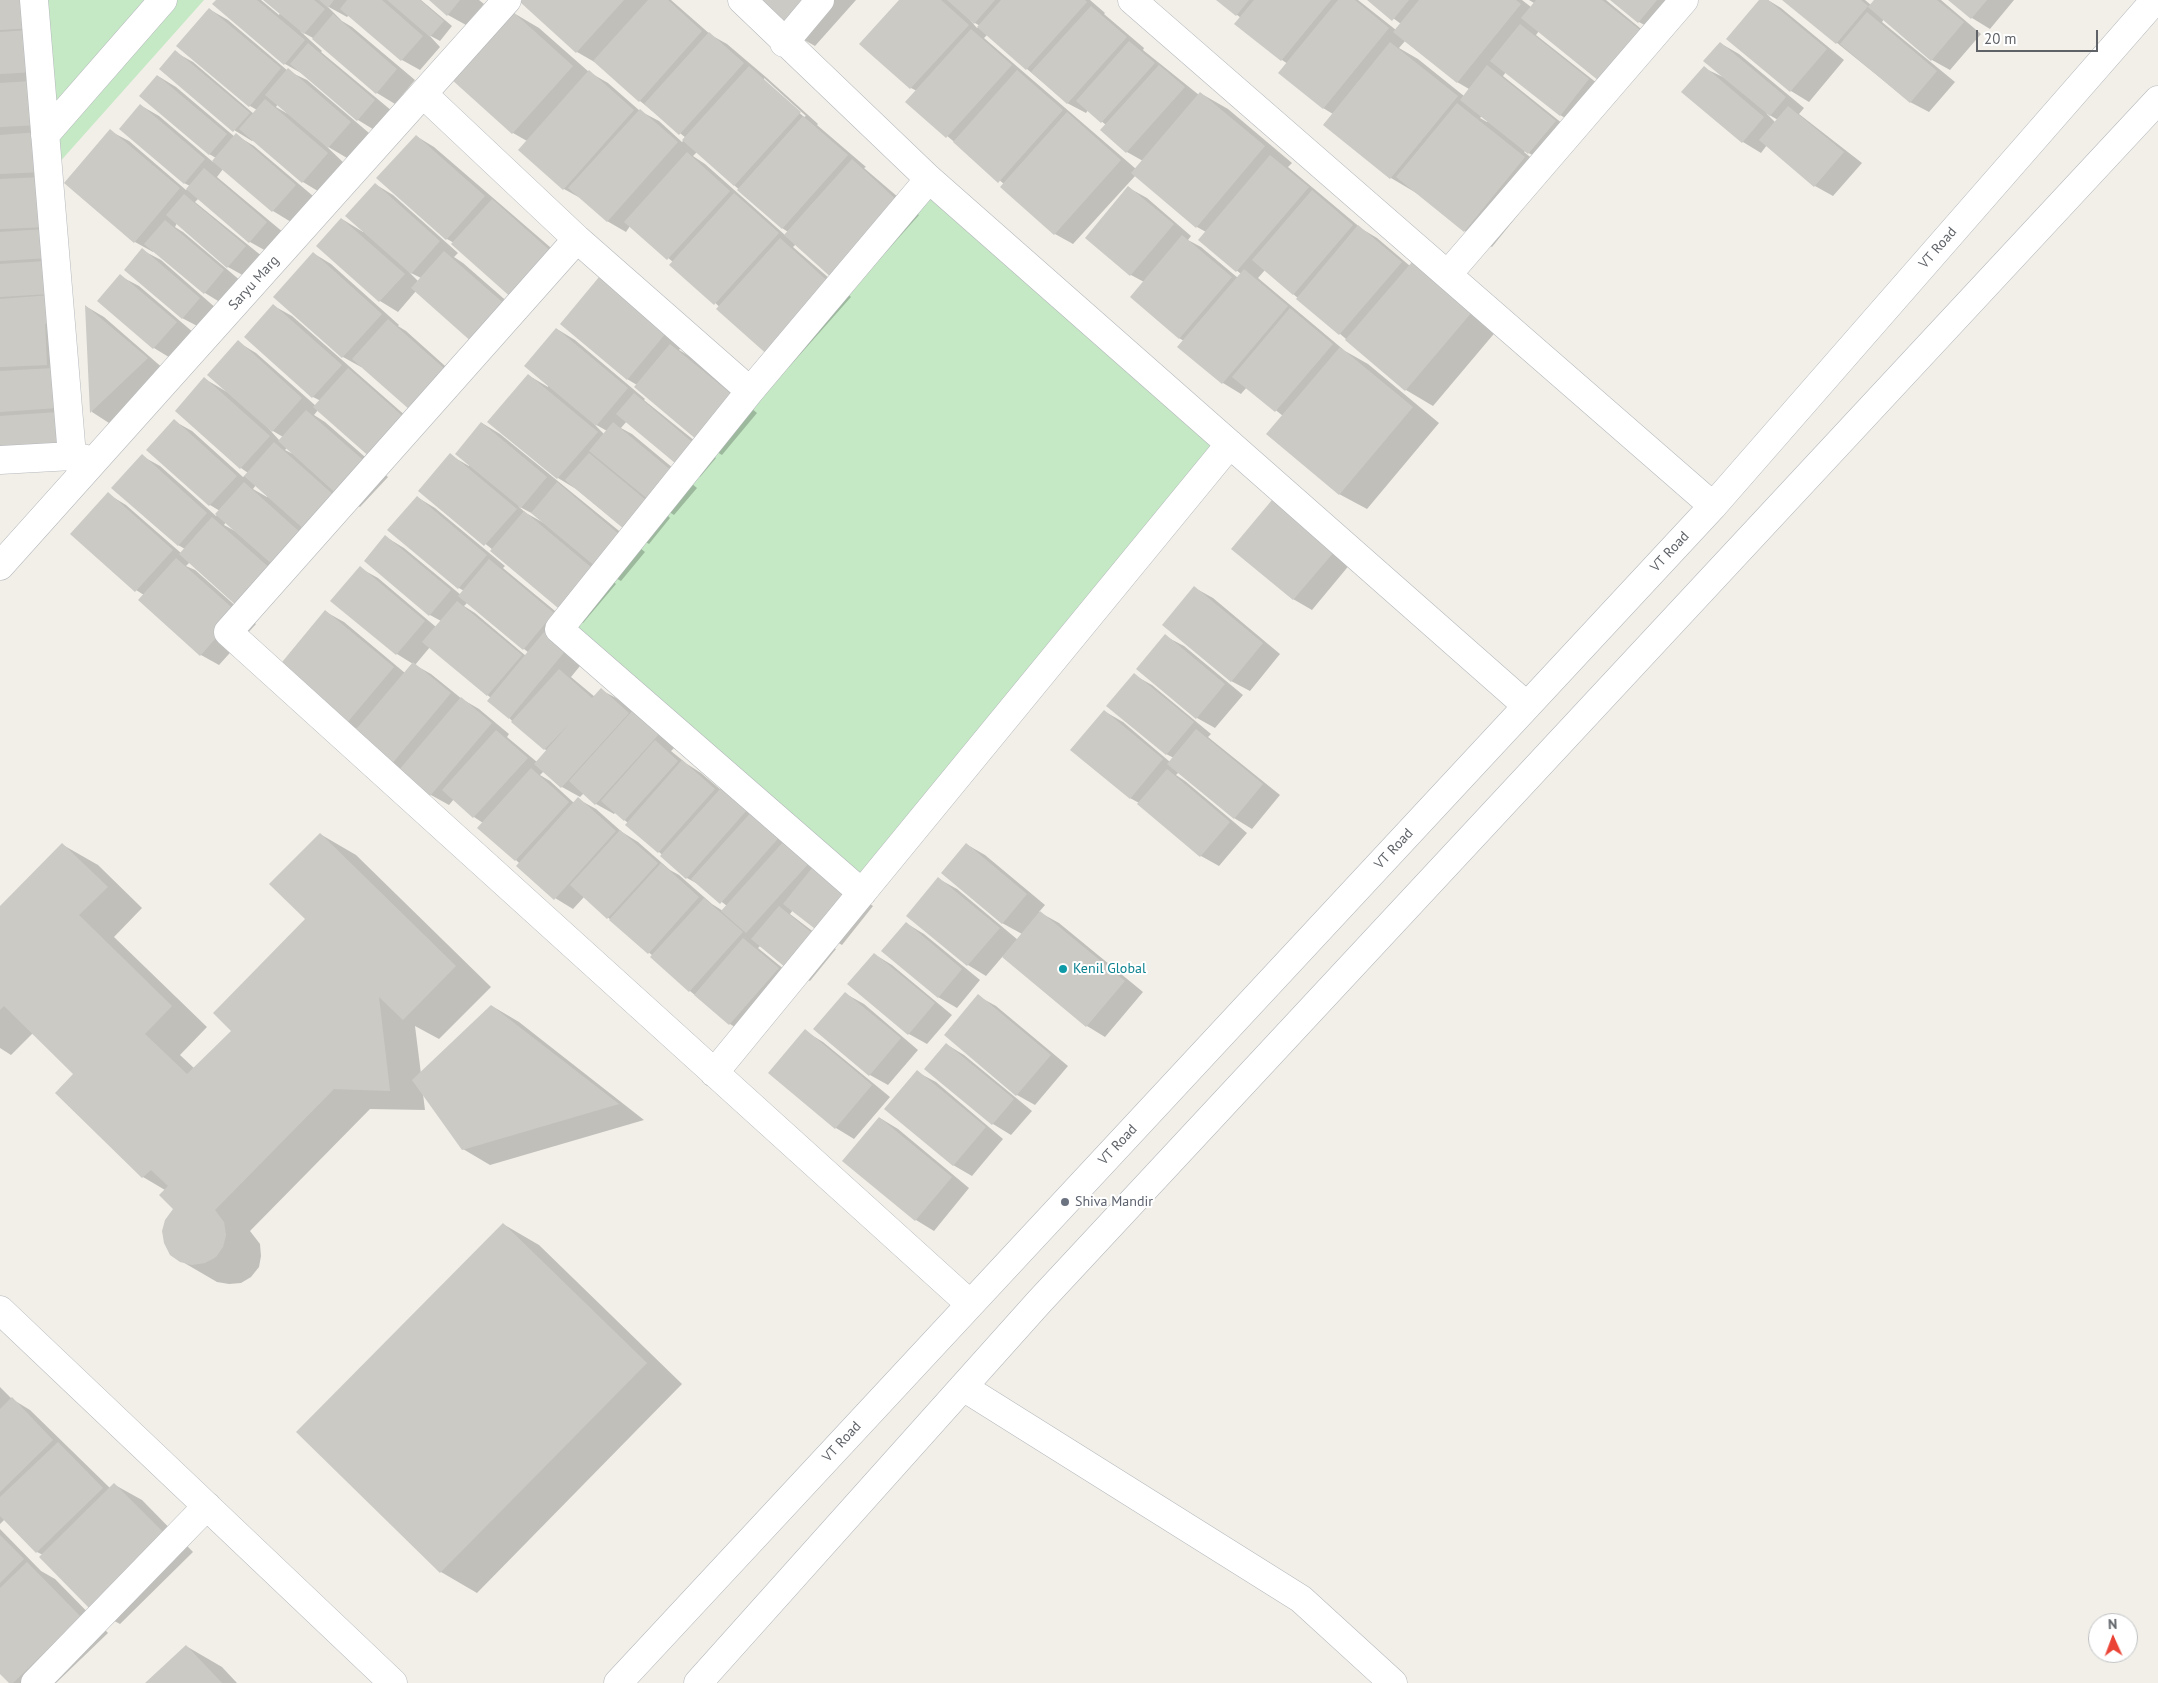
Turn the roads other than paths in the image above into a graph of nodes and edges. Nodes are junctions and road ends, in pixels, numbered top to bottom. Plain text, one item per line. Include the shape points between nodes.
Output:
1 (34, 0) edge
2 (163, 0) edge
3 (507, 0) edge
4 (742, 0) edge
5 (820, 0) edge
6 (1132, 0) edge
7 (1684, 0) edge
8 (2155, 0) edge
9 (784, 43) junction
10 (423, 94) junction
11 (2158, 100) edge
12 (46, 135) junction
13 (929, 179) junction
14 (577, 239) junction
15 (1448, 274) junction
16 (750, 392) junction
17 (1230, 444) junction
18 (83, 458) junction
19 (0, 460) edge
20 (1713, 506) junction
21 (0, 566) edge
22 (1527, 706) junction
23 (862, 893) junction
24 (714, 1073) junction
25 (970, 1304) junction
26 (0, 1310) edge
27 (963, 1387) junction
28 (207, 1506) junction
29 (35, 1683) edge
30 (393, 1683) edge
31 (618, 1683) edge
32 (698, 1683) edge
33 (1393, 1683) edge

1 - 12 street
2 - 12 street
3 - 10 street, Saryu Marg
4 - 9 street
5 - 9 street
6 - 15 street
7 - 15 street
8 - 20 street, VT Road
9 - 13 street
10 - 14 street
10 - 18 street, Saryu Marg
11 - 27 street
12 - 18 street
13 - 16 street
13 - 17 street
14 - 16 street
14 - 24 street via 228,632
15 - 20 street
16 - 23 street via 559,630
17 - 22 street
17 - 23 street
18 - 19 street
18 - 21 street, Saryu Marg
20 - 22 street, VT Road
22 - 25 street, VT Road
23 - 24 street
24 - 25 street
25 - 31 street, VT Road
26 - 28 street
27 - 32 street
27 - 33 street via 1301,1599
28 - 29 street
28 - 30 street

